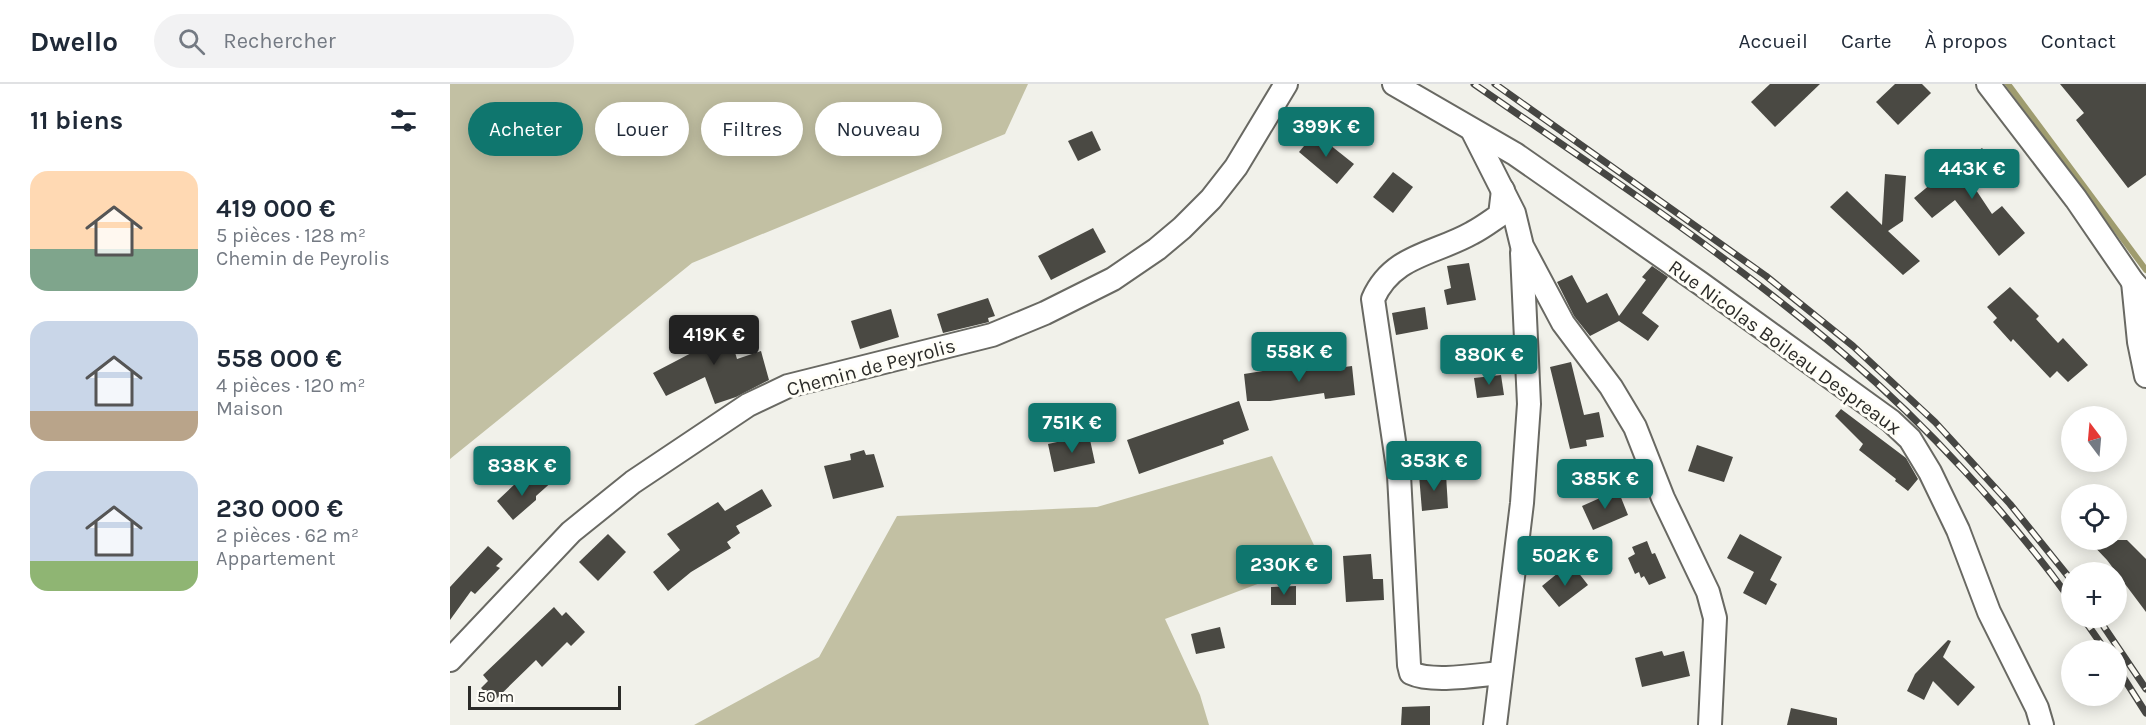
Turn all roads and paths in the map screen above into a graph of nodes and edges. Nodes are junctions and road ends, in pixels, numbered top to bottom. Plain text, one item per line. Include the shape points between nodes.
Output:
1 (1286, 84) edge
2 (1394, 84) edge
3 (1988, 84) edge
4 (1472, 130) junction
5 (1503, 190) junction
6 (1522, 246) junction
7 (2139, 289) edge
8 (2146, 376) edge
9 (450, 660) edge
10 (1501, 673) junction
11 (1495, 725) edge
12 (1710, 725) edge
13 (2043, 725) edge

1 - 9 street, Chemin de Peyrolis via 1236,167 1210,199 1157,249 1113,279 992,335 788,386 748,405 633,482 571,532
2 - 4 street, Rue Nicolas Boileau Despreaux
3 - 7 street
4 - 5 street
4 - 13 street, Rue Nicolas Boileau Despreaux via 1515,154 1700,283 1891,421 1910,439 1949,511 1989,612
5 - 6 street via 1514,213
5 - 10 street via 1500,215 1472,233 1393,270 1373,299 1399,475 1409,665 1419,677
6 - 10 street via 1529,404 1522,502
6 - 12 street via 1563,323 1611,387 1635,427 1663,498 1708,592 1715,618
7 - 8 street via 2139,342
10 - 11 street

